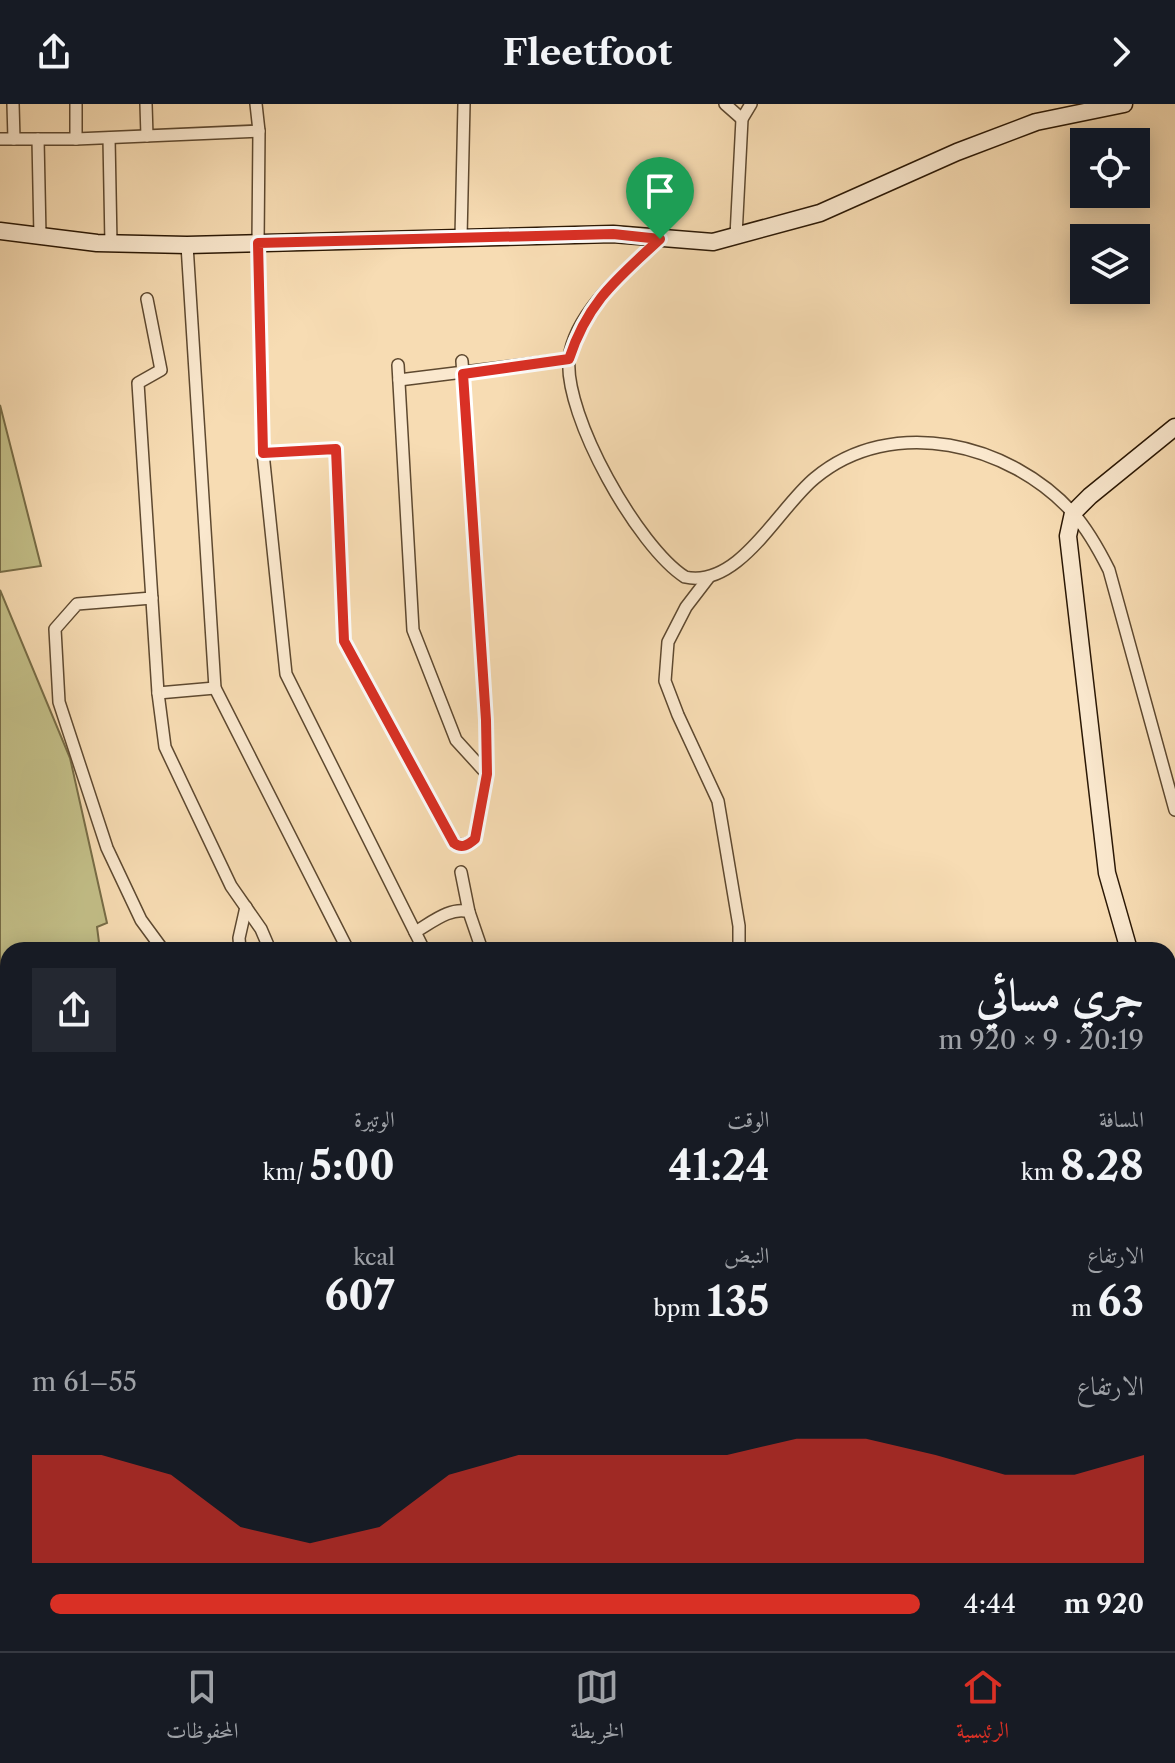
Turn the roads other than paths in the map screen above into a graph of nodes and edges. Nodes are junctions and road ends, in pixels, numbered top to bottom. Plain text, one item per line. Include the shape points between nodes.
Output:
1 (13, 104) edge
2 (76, 104) edge
3 (146, 104) edge
4 (256, 104) edge
5 (464, 104) edge
6 (725, 104) edge
7 (751, 104) edge
8 (1124, 104) edge
9 (742, 119) junction
10 (259, 131) junction
11 (147, 136) junction
12 (109, 138) junction
13 (0, 139) edge
14 (14, 139) junction
15 (38, 139) junction
16 (76, 139) junction
17 (0, 231) edge
18 (40, 236) junction
19 (736, 236) junction
20 (461, 237) junction
21 (660, 239) junction
22 (258, 243) junction
23 (111, 244) junction
24 (187, 245) junction
25 (147, 299) dead end
26 (569, 359) junction
27 (398, 365) dead end
28 (462, 368) junction
29 (399, 380) junction
30 (1175, 427) edge
31 (263, 453) junction
32 (1073, 513) junction
33 (709, 577) junction
34 (152, 598) junction
35 (215, 688) junction
36 (158, 693) junction
37 (487, 774) junction
38 (1175, 810) edge
39 (461, 872) dead end
40 (246, 907) junction
41 (469, 912) junction
42 (415, 932) junction
43 (157, 942) edge
44 (239, 942) edge
45 (267, 942) edge
46 (344, 942) edge
47 (420, 942) edge
48 (479, 942) edge
49 (739, 942) edge
50 (1127, 942) edge

1 - 14 street
2 - 16 street
3 - 11 street
4 - 10 street
5 - 20 street
6 - 9 street
7 - 9 street
8 - 19 street via 1036,122 820,213
9 - 19 street
10 - 11 street
10 - 22 street
11 - 12 street
12 - 16 street
12 - 23 street
13 - 14 street
14 - 15 street
15 - 16 street
15 - 18 street
17 - 18 street
18 - 23 street
19 - 21 street via 713,242
20 - 21 street via 613,234
20 - 22 street
21 - 26 street via 604,291
22 - 24 street
22 - 31 street
23 - 24 street
24 - 35 street
25 - 34 street via 162,364 161,370 138,383
26 - 28 street
26 - 33 street via 584,430 610,482 677,571 694,579
27 - 29 street
28 - 29 street
28 - 37 street
29 - 37 street via 413,630 456,740
30 - 32 street
31 - 37 street via 336,449 344,641 458,846 475,839
31 - 42 street via 286,674
32 - 33 street via 1045,487 984,453 910,442 871,447 814,479 754,545
32 - 38 street via 1109,570
32 - 50 street via 1068,536 1107,873
33 - 49 street via 668,642 665,681 718,801
34 - 36 street
34 - 43 street via 77,604 55,629 59,702 107,848
35 - 36 street
35 - 46 street
36 - 40 street via 165,747
39 - 41 street
40 - 44 street
40 - 45 street
41 - 42 street via 455,910
41 - 48 street
42 - 47 street

